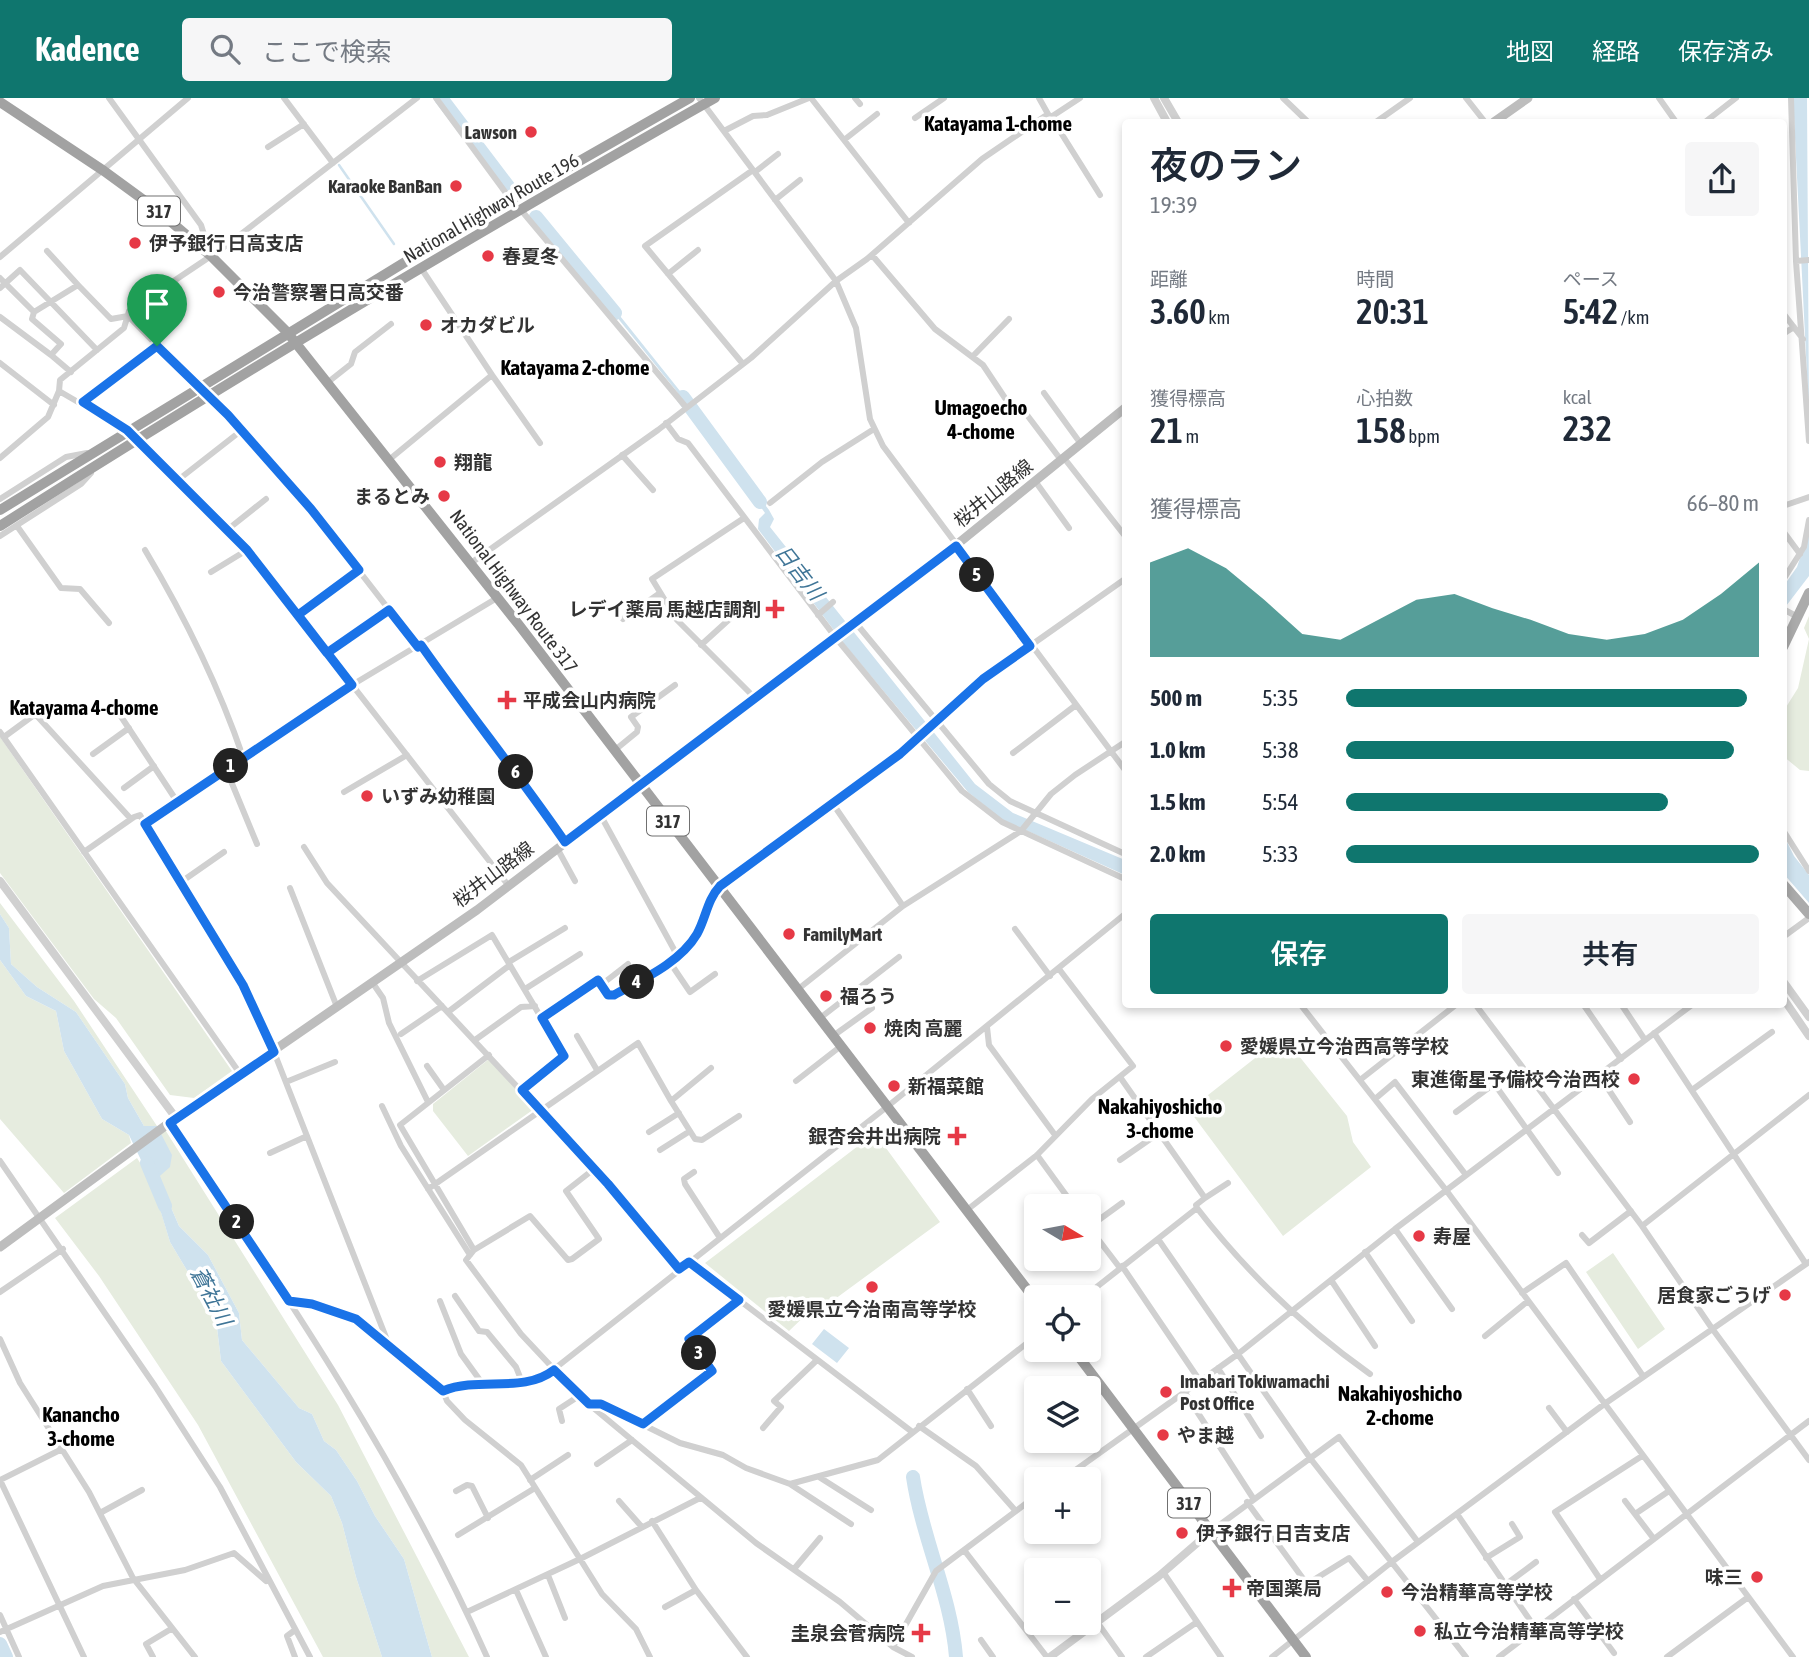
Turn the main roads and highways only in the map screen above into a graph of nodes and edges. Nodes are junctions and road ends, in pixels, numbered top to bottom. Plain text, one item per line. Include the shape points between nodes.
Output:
1 (690, 98) edge
2 (715, 98) edge
3 (1528, 98) edge
4 (701, 101) edge
5 (0, 102) edge
6 (1498, 119) edge
7 (287, 332) junction
8 (296, 345) junction
9 (1122, 410) edge
10 (0, 510) edge
11 (0, 526) edge
12 (1809, 593) edge
13 (1787, 637) edge
14 (641, 787) junction
15 (1787, 889) edge
16 (1809, 916) edge
17 (0, 1247) edge
18 (1024, 1285) edge
19 (1083, 1362) edge
20 (1306, 1657) edge

1 - 7 highway, National Highway Route 196
2 - 4 highway, National Highway Route 196
3 - 6 main road
4 - 8 highway, National Highway Route 196
5 - 7 highway, National Highway Route 317 / 317 via 104,171 211,256
7 - 8 highway, National Highway Route 317 / 317
7 - 10 highway, National Highway Route 196
8 - 11 highway, National Highway Route 196
8 - 14 highway, National Highway Route 317 / 317 via 471,562
9 - 14 main road, 桜井山路線 via 956,546
12 - 13 main road
14 - 17 main road, 桜井山路線
14 - 18 highway, National Highway Route 317 / 317
15 - 16 main road
19 - 20 highway, 317

